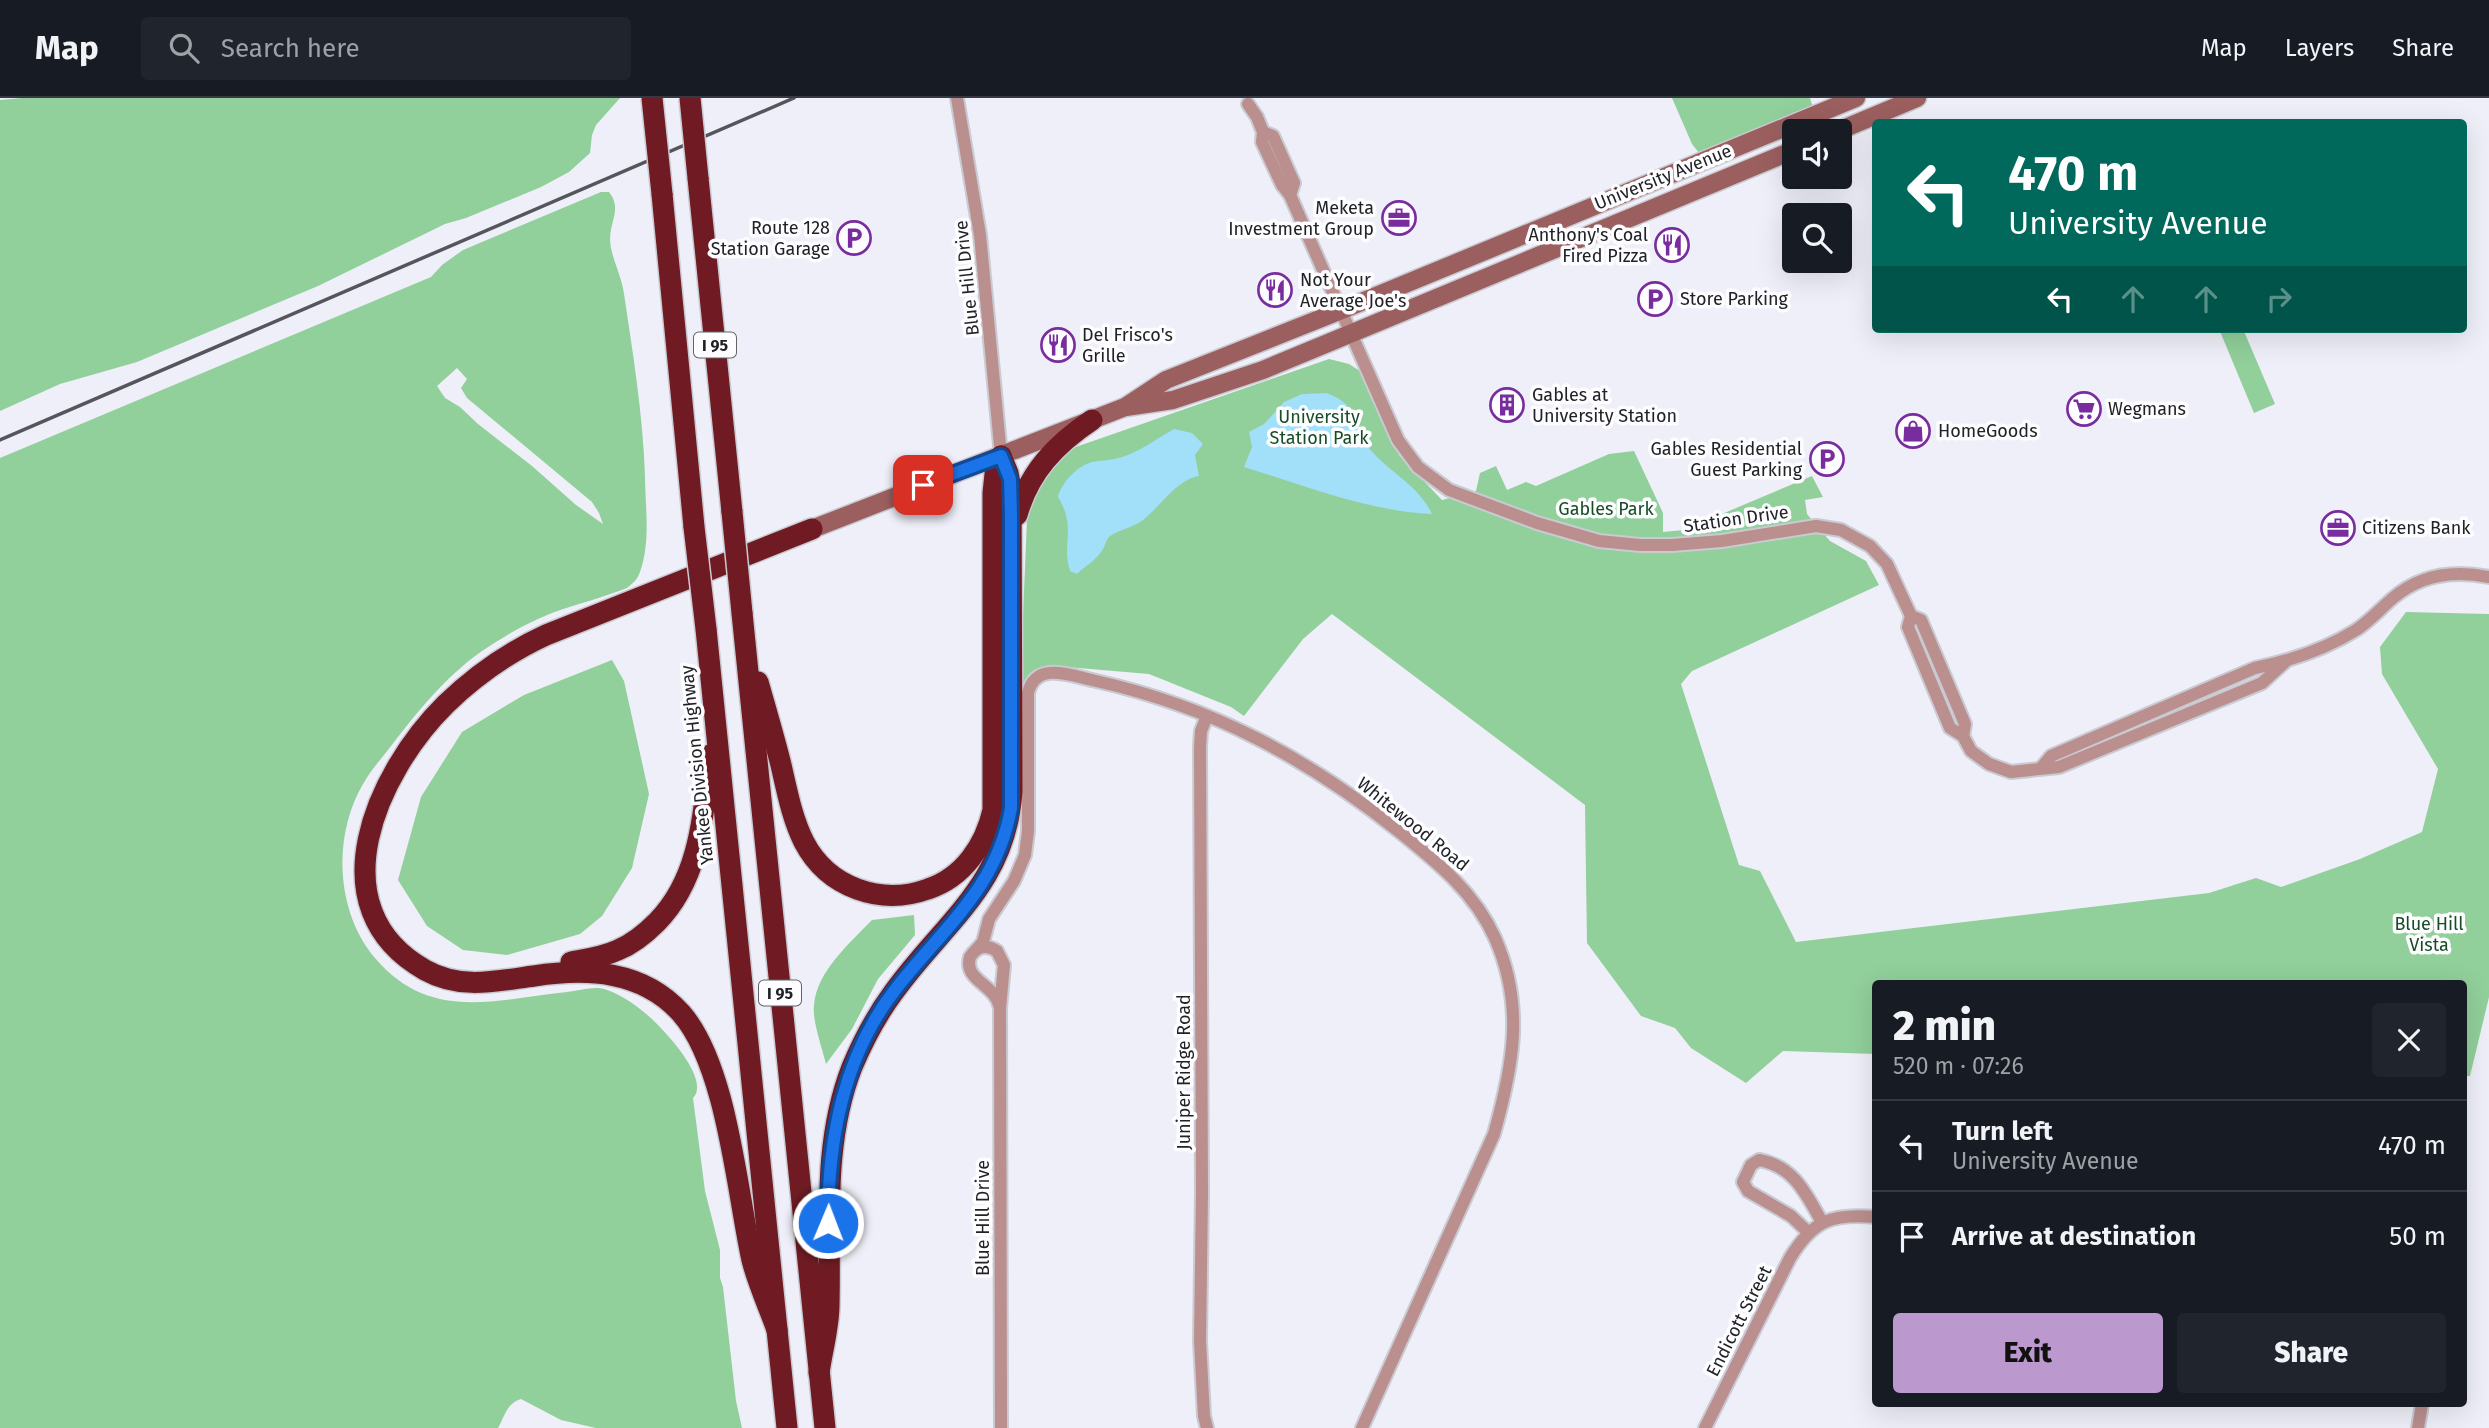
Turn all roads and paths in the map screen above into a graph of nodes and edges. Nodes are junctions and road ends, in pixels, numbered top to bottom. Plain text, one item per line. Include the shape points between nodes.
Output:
1 (652, 98) edge
2 (690, 98) edge
3 (957, 98) edge
4 (1856, 98) edge
5 (1917, 98) edge
6 (1248, 104) dead end
7 (1852, 125) edge
8 (1782, 155) edge
9 (1342, 310) junction
10 (1352, 334) junction
11 (1125, 407) junction
12 (1092, 420) junction
13 (1001, 456) junction
14 (812, 529) joint
15 (1011, 541) junction
16 (2488, 574) edge
17 (745, 643) junction
18 (1206, 716) junction
19 (715, 718) junction
20 (976, 950) junction
21 (536, 975) junction
22 (1000, 1008) junction
23 (1872, 1217) edge
24 (1822, 1222) junction
25 (1808, 1232) junction
26 (777, 1330) junction
27 (819, 1373) junction
28 (2422, 1407) edge
29 (787, 1428) edge
30 (825, 1428) edge
31 (1001, 1428) edge
32 (1207, 1428) edge
33 (1362, 1428) edge
34 (1704, 1428) edge
35 (2418, 1428) edge

1 - 19 highway, Yankee Division Highway / I 95, bridge
2 - 17 highway, I 95, bridge
3 - 13 street, Blue Hill Drive via 981,235
4 - 9 main road, University Avenue
5 - 7 main road
6 - 9 street, Station Drive
8 - 10 main road, University Avenue
9 - 10 street, Station Drive
9 - 11 main road, University Avenue via 1166,380
10 - 11 main road, University Avenue via 1185,396
10 - 16 street, Station Drive via 1402,448 1423,472 1449,490 1599,541 1708,542 1816,526 1857,537 1879,553 1896,580 1911,616 1908,627 1951,728 1963,736 1977,757 2011,772 2034,771 2051,756 2255,668 2285,662 2346,636 2417,582 2451,573
11 - 12 main road, University Avenue
12 - 13 main road, University Avenue
12 - 15 highway via 1036,470
13 - 14 main road, University Avenue
13 - 15 highway via 1011,488
13 - 17 highway via 993,493 993,810 984,840 956,873 926,890 885,896 856,890 820,864 797,826
14 - 21 highway via 519,649 445,705 398,766 378,809 364,860 367,898 380,928 413,962 458,982 483,984
15 - 27 highway via 1012,790 1008,823 987,877 893,992 867,1033 846,1083 832,1151 829,1307
17 - 27 highway, I 95
18 - 20 street, Whitewood Road via 1168,700 1053,672 1037,678 1028,693 1025,855
18 - 32 street, Juniper Ridge Road via 1200,747 1200,1341
18 - 33 street, Whitewood Road via 1321,774 1424,851 1477,905 1506,973 1513,1009 1513,1051 1493,1134
19 - 21 highway via 697,847 674,902 651,928 625,947
19 - 26 highway, Yankee Division Highway / I 95
20 - 22 street via 969,959 970,970 995,994
20 - 22 street, Blue Hill Drive via 989,947 1001,956
21 - 26 highway via 588,971 621,976 662,996 694,1031 720,1099 753,1264
22 - 31 street, Blue Hill Drive
23 - 24 street via 1836,1217
24 - 25 street
24 - 25 street via 1800,1183 1770,1162 1759,1160 1751,1165 1743,1182 1748,1191 1791,1216
25 - 34 street, Endicott Street via 1790,1258
26 - 29 highway, Yankee Division Highway / I 95
27 - 30 highway, I 95
28 - 35 street

